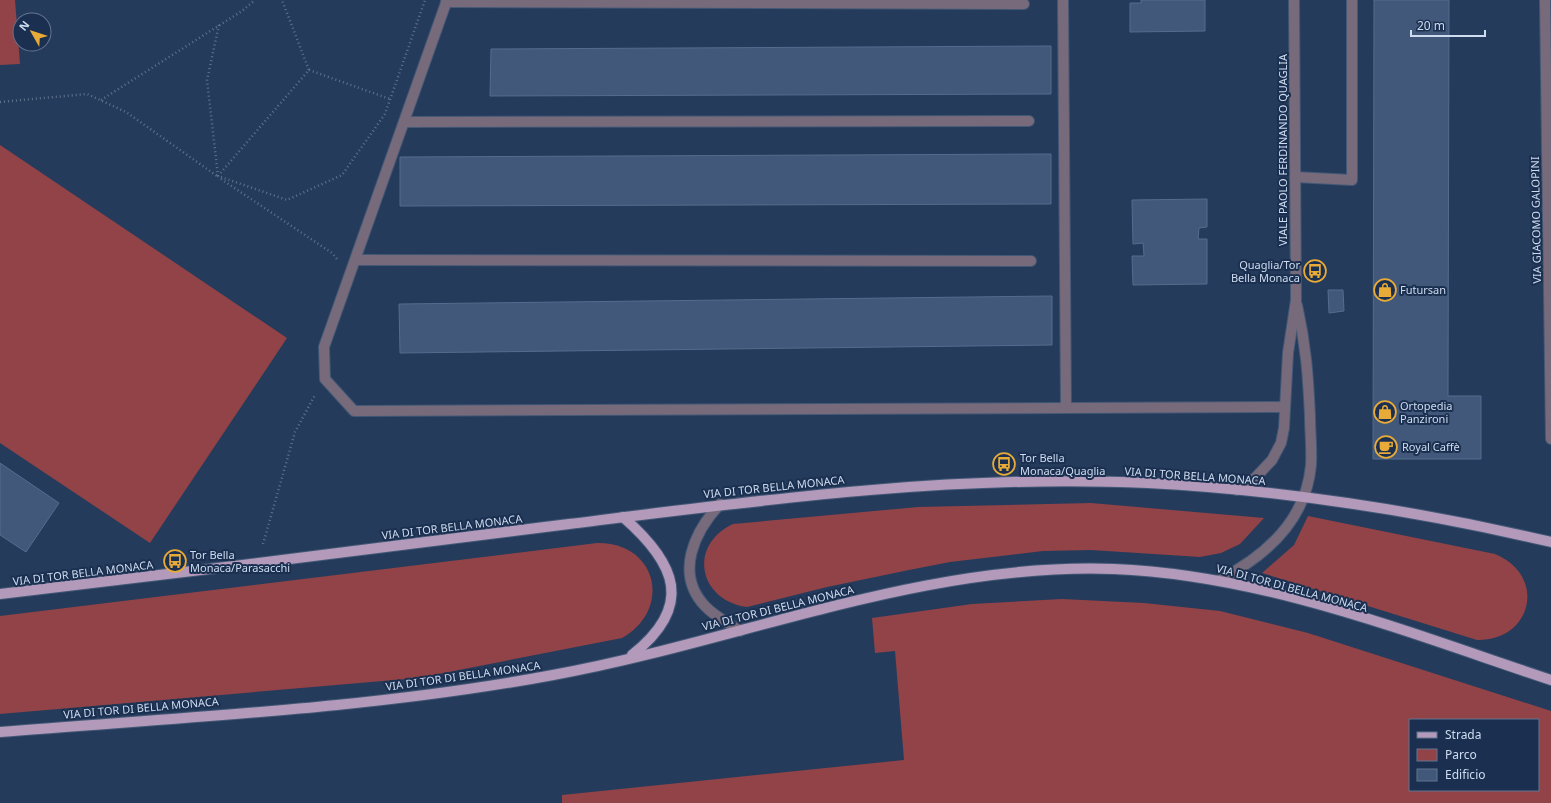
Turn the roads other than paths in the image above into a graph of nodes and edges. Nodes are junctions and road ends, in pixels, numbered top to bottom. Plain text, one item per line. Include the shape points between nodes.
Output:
1 (1063, 0) edge
2 (1294, 0) edge
3 (1352, 0) edge
4 (1545, 0) edge
5 (446, 1) edge
6 (1024, 4) dead end
7 (1029, 121) dead end
8 (404, 122) junction
9 (1295, 177) junction
10 (354, 260) junction
11 (1031, 261) dead end
12 (1296, 300) junction
13 (1286, 407) junction
14 (1066, 408) junction
15 (1550, 439) edge
16 (1237, 490) junction
17 (1302, 497) junction
18 (720, 504) junction
19 (623, 517) junction
20 (1551, 542) edge
21 (1219, 580) junction
22 (0, 594) edge
23 (740, 631) junction
24 (629, 658) junction
25 (1551, 680) edge
26 (0, 732) edge

1 - 14 street
2 - 9 street, VIALE PAOLO FERDINANDO QUAGLIA
3 - 9 street via 1352,180
4 - 15 street, VIA GIACOMO GALOPINI
5 - 6 street
5 - 8 street
7 - 8 street
8 - 10 street
9 - 12 street, VIALE PAOLO FERDINANDO QUAGLIA
10 - 11 street
10 - 14 street via 324,347 325,379 354,411
12 - 13 street, VIALE PAOLO FERDINANDO QUAGLIA via 1288,353
12 - 17 street, VIALE PAOLO FERDINANDO QUAGLIA via 1307,354 1311,435 1311,466
13 - 14 street
13 - 16 street, VIALE PAOLO FERDINANDO QUAGLIA via 1278,452 1261,472
16 - 17 main road, VIA DI TOR BELLA MONACA
16 - 18 main road, VIA DI TOR BELLA MONACA via 1146,483 987,483 869,490
17 - 20 main road, VIA DI TOR BELLA MONACA via 1481,526
17 - 21 street, VIALE PAOLO FERDINANDO QUAGLIA via 1296,514 1276,542 1256,558
18 - 19 main road, VIA DI TOR BELLA MONACA
18 - 23 street via 702,524 695,538 690,575 693,587 706,606
19 - 22 main road, VIA DI TOR BELLA MONACA
19 - 24 main road via 658,552 667,571 671,593 668,613 662,626 653,638
21 - 23 main road, VIA DI TOR DI BELLA MONACA via 1118,570 1021,572 878,595
21 - 25 main road, VIA DI TOR DI BELLA MONACA via 1336,610
23 - 24 main road, VIA DI TOR DI BELLA MONACA
24 - 26 main road, VIA DI TOR DI BELLA MONACA via 556,675 414,697

